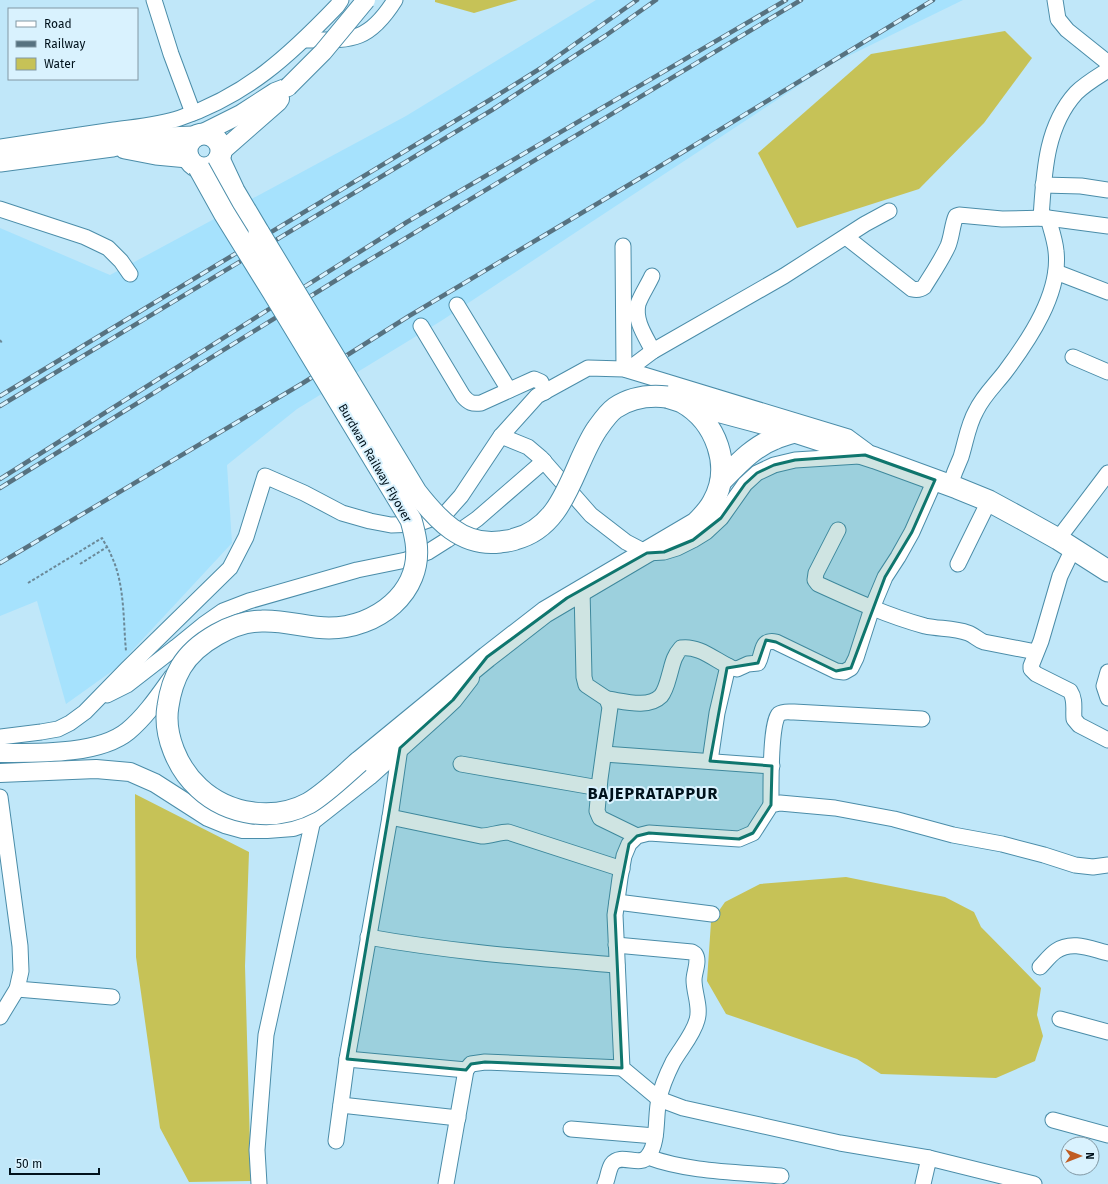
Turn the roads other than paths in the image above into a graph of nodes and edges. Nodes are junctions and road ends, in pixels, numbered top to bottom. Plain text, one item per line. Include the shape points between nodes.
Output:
1 (341, 0) edge
2 (366, 0) edge
3 (395, 0) edge
4 (1056, 0) edge
5 (159, 4) edge
6 (304, 40) junction
7 (1108, 63) edge
8 (1108, 70) edge
9 (288, 87) junction
10 (192, 113) junction
11 (198, 135) junction
12 (112, 146) junction
13 (0, 147) edge
14 (220, 156) junction
15 (0, 161) edge
16 (194, 163) junction
17 (1043, 185) junction
18 (1108, 190) edge
19 (0, 209) edge
20 (889, 211) dead end
21 (1045, 218) junction
22 (1108, 226) edge
23 (846, 237) junction
24 (623, 246) dead end
25 (1056, 272) junction
26 (130, 274) dead end
27 (652, 276) dead end
28 (1108, 292) edge
29 (457, 306) dead end
30 (421, 326) dead end
31 (653, 351) junction
32 (1073, 357) dead end
33 (627, 370) junction
34 (1108, 372) edge
35 (508, 390) junction
36 (545, 392) junction
37 (674, 399) junction
38 (795, 432) junction
39 (501, 436) junction
40 (870, 456) junction
41 (544, 461) junction
42 (1108, 473) edge
43 (721, 481) junction
44 (942, 482) junction
45 (989, 501) junction
46 (838, 530) dead end
47 (1066, 544) junction
48 (647, 553) junction
49 (958, 564) dead end
50 (1108, 571) edge
51 (582, 589) junction
52 (872, 608) junction
53 (1036, 652) junction
54 (486, 657) junction
55 (182, 666) junction
56 (728, 666) junction
57 (1108, 672) edge
58 (99, 698) junction
59 (1108, 698) edge
60 (607, 699) junction
61 (922, 719) dead end
62 (0, 737) edge
63 (1108, 740) edge
64 (400, 748) junction
65 (0, 753) edge
66 (604, 754) junction
67 (710, 761) junction
68 (461, 764) dead end
69 (772, 766) junction
70 (0, 773) edge
71 (599, 788) junction
72 (0, 797) edge
73 (771, 805) junction
74 (390, 817) junction
75 (313, 820) junction
76 (637, 836) junction
77 (1108, 865) edge
78 (622, 869) junction
79 (617, 902) junction
80 (712, 914) dead end
81 (368, 937) junction
82 (616, 945) junction
83 (1108, 953) edge
84 (617, 965) junction
85 (1040, 967) dead end
86 (17, 989) junction
87 (112, 997) dead end
88 (0, 1016) edge
89 (1060, 1019) dead end
90 (1108, 1032) edge
91 (347, 1059) junction
92 (622, 1068) junction
93 (466, 1070) junction
94 (659, 1099) junction
95 (341, 1105) junction
96 (458, 1118) junction
97 (1053, 1120) dead end
98 (571, 1129) dead end
99 (1108, 1135) edge
100 (655, 1136) junction
101 (336, 1141) dead end
102 (648, 1157) junction
103 (929, 1158) junction
104 (781, 1176) dead end
105 (734, 1178) edge
106 (259, 1184) edge
107 (446, 1184) edge
108 (605, 1184) edge
109 (923, 1184) edge
110 (1034, 1184) edge

1 - 6 street
2 - 9 main road, Burdwan Railway Flyover, bridge via 323,52
3 - 6 street via 387,13 365,34 352,38
4 - 7 street via 1058,19 1067,30
5 - 10 street via 171,54
6 - 10 street via 272,68 241,90
8 - 17 street via 1076,93 1060,114 1050,144
9 - 11 main road, Burdwan Railway Flyover via 275,92 231,120
9 - 14 main road, Burdwan Railway Flyover via 278,102
10 - 13 street via 144,126
11 - 12 highway, Burdwan Railway Flyover via 139,139
11 - 14 highway, Burdwan Railway Flyover via 209,134 216,138 220,144
11 - 16 highway via 189,142 187,150
12 - 15 highway, Burdwan Railway Flyover
12 - 16 highway, Burdwan Railway Flyover
14 - 16 highway, Burdwan Railway Flyover via 214,165 207,168
14 - 37 highway, Burdwan Railway Flyover, bridge via 241,204 416,492 443,523 460,534 494,542 516,539 542,526 553,514 564,495 592,437 614,409 643,397
16 - 55 highway, Burdwan Railway Flyover, bridge via 411,520 416,542 416,558 413,575 404,592 392,606 373,619 350,627 328,628 261,620 242,623 208,639
17 - 18 street
17 - 21 street
19 - 26 street via 85,237 108,248
20 - 23 street
21 - 22 street
21 - 23 street via 956,216 948,245 920,290 912,289
21 - 25 street via 1056,251
23 - 31 street via 784,276
24 - 33 street
25 - 28 street
25 - 44 street via 1043,311 1018,355 976,410 961,456
27 - 31 street via 638,304 637,314
29 - 35 street
30 - 35 street via 468,402 481,403
31 - 33 street
32 - 34 street
33 - 36 street via 588,368
33 - 40 street via 848,437
35 - 36 street via 534,379 541,382
36 - 39 street via 537,396
37 - 38 highway, Burdwan Railway Flyover
37 - 43 highway via 699,415 707,424 715,438 722,462
38 - 40 highway, Burdwan Railway Flyover
38 - 43 highway via 760,446
39 - 41 street via 528,447
39 - 58 street via 461,496 444,514 418,524 391,525 342,513 265,476 246,537 230,568
40 - 44 highway, Burdwan Railway Flyover
40 - 48 street via 795,460 757,472 745,484 721,518 706,532 676,548
41 - 48 street via 591,515 626,542
41 - 58 street via 476,519 428,552 406,560 357,570 223,611 127,685
42 - 47 street
43 - 48 highway, Burdwan Railway Flyover via 713,502 696,523
44 - 45 highway, Burdwan Railway Flyover
44 - 52 street via 885,577
45 - 47 highway, Burdwan Railway Flyover
45 - 49 street
46 - 52 street via 816,573 815,580 818,584
47 - 50 highway, Burdwan Railway Flyover
47 - 53 street via 1060,576
48 - 51 highway, Burdwan Railway Flyover
51 - 54 highway, Burdwan Railway Flyover via 545,612
51 - 60 street via 584,677 586,685
52 - 53 street via 927,626 969,633 984,642
52 - 56 street via 856,658 851,668 844,672 836,671 771,641 764,644 758,663 737,669
53 - 63 street via 1031,666 1032,672 1070,691 1073,695 1074,719
54 - 55 highway, Burdwan Railway Flyover, bridge via 310,802 274,814 252,814 229,807 206,795 192,782 180,764 168,728 168,709 172,686
54 - 64 main road via 453,700
55 - 65 main road, Burdwan Railway Flyover, bridge via 145,714 129,730 110,742 69,750
56 - 60 street via 696,649 681,648 675,655 666,686 656,699 640,703
56 - 67 street via 717,713
57 - 59 street via 1104,686
58 - 62 street via 85,712 58,729
60 - 66 street via 610,707
61 - 69 street via 784,712 774,721
64 - 74 street
64 - 75 main road
66 - 67 street
66 - 71 street
67 - 69 street
68 - 71 street
69 - 73 street
70 - 75 main road via 114,769 130,772 155,783 208,817 225,824 266,829 293,827
71 - 76 street via 597,811 600,818
72 - 86 street via 20,946 21,971
73 - 76 street via 752,833 739,839 649,833
73 - 77 street via 780,803 835,808 1002,844 1075,865
74 - 78 street via 481,836 508,832
74 - 81 street
75 - 106 street via 266,1035 257,1150
76 - 78 street via 629,844
78 - 79 street
79 - 80 street
79 - 82 street
81 - 84 street via 473,953
81 - 91 street
82 - 84 street
82 - 94 street via 692,952 697,957 694,981 697,1020 673,1063
83 - 85 street via 1076,945 1067,946 1056,951
84 - 92 street
86 - 87 street
86 - 88 street
89 - 90 street
91 - 93 street
91 - 95 street
92 - 93 street via 485,1062 471,1064
92 - 94 street
93 - 96 street
94 - 100 street
94 - 103 street via 683,1108 840,1143
95 - 96 street
95 - 101 street
96 - 107 street
97 - 99 street
98 - 100 street
100 - 102 street
102 - 105 street
102 - 108 street via 636,1161 615,1161 611,1165
103 - 109 street
103 - 110 street
104 - 105 street

